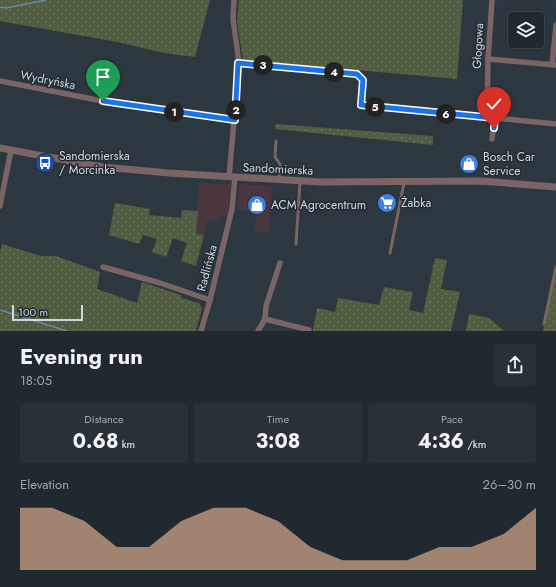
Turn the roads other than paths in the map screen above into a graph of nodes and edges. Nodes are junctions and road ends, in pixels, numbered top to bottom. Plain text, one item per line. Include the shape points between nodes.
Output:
1 (234, 0) edge
2 (492, 0) edge
3 (556, 25) edge
4 (488, 58) junction
5 (238, 63) junction
6 (554, 65) edge
7 (0, 81) edge
8 (487, 118) junction
9 (495, 118) junction
10 (235, 120) junction
11 (556, 124) edge
12 (492, 139) dead end
13 (276, 141) dead end
14 (0, 148) edge
15 (11, 150) junction
16 (232, 177) junction
17 (279, 180) junction
18 (300, 181) junction
19 (404, 181) junction
20 (556, 187) edge
21 (0, 206) edge
22 (296, 244) dead end
23 (390, 253) dead end
24 (280, 263) dead end
25 (103, 267) dead end
26 (556, 267) edge
27 (210, 300) junction
28 (265, 319) junction
29 (544, 324) dead end
30 (309, 330) edge
31 (201, 331) edge
32 (258, 331) edge

1 - 5 street, Radlińska via 233,19
2 - 4 street, Głogowa
3 - 6 street
4 - 6 street
4 - 8 street, Głogowa
5 - 8 street via 357,74 363,80 361,105
5 - 10 street, Radlińska
7 - 10 street, Wydryńska via 128,106
8 - 9 street
9 - 11 street
9 - 12 street
10 - 16 street, Radlińska
13 - 17 lane via 275,157 280,164
14 - 15 street, Sandomierska
15 - 16 street, Sandomierska via 118,169
15 - 21 street
16 - 17 street, Sandomierska
16 - 27 street, Radlińska via 232,209
17 - 18 street, Sandomierska
18 - 19 street, Sandomierska
18 - 22 lane
19 - 20 street, Sandomierska via 481,181
19 - 23 lane
24 - 28 street via 266,306
25 - 27 street, Radlińska
26 - 29 lane
27 - 31 street
28 - 30 street
28 - 32 street

